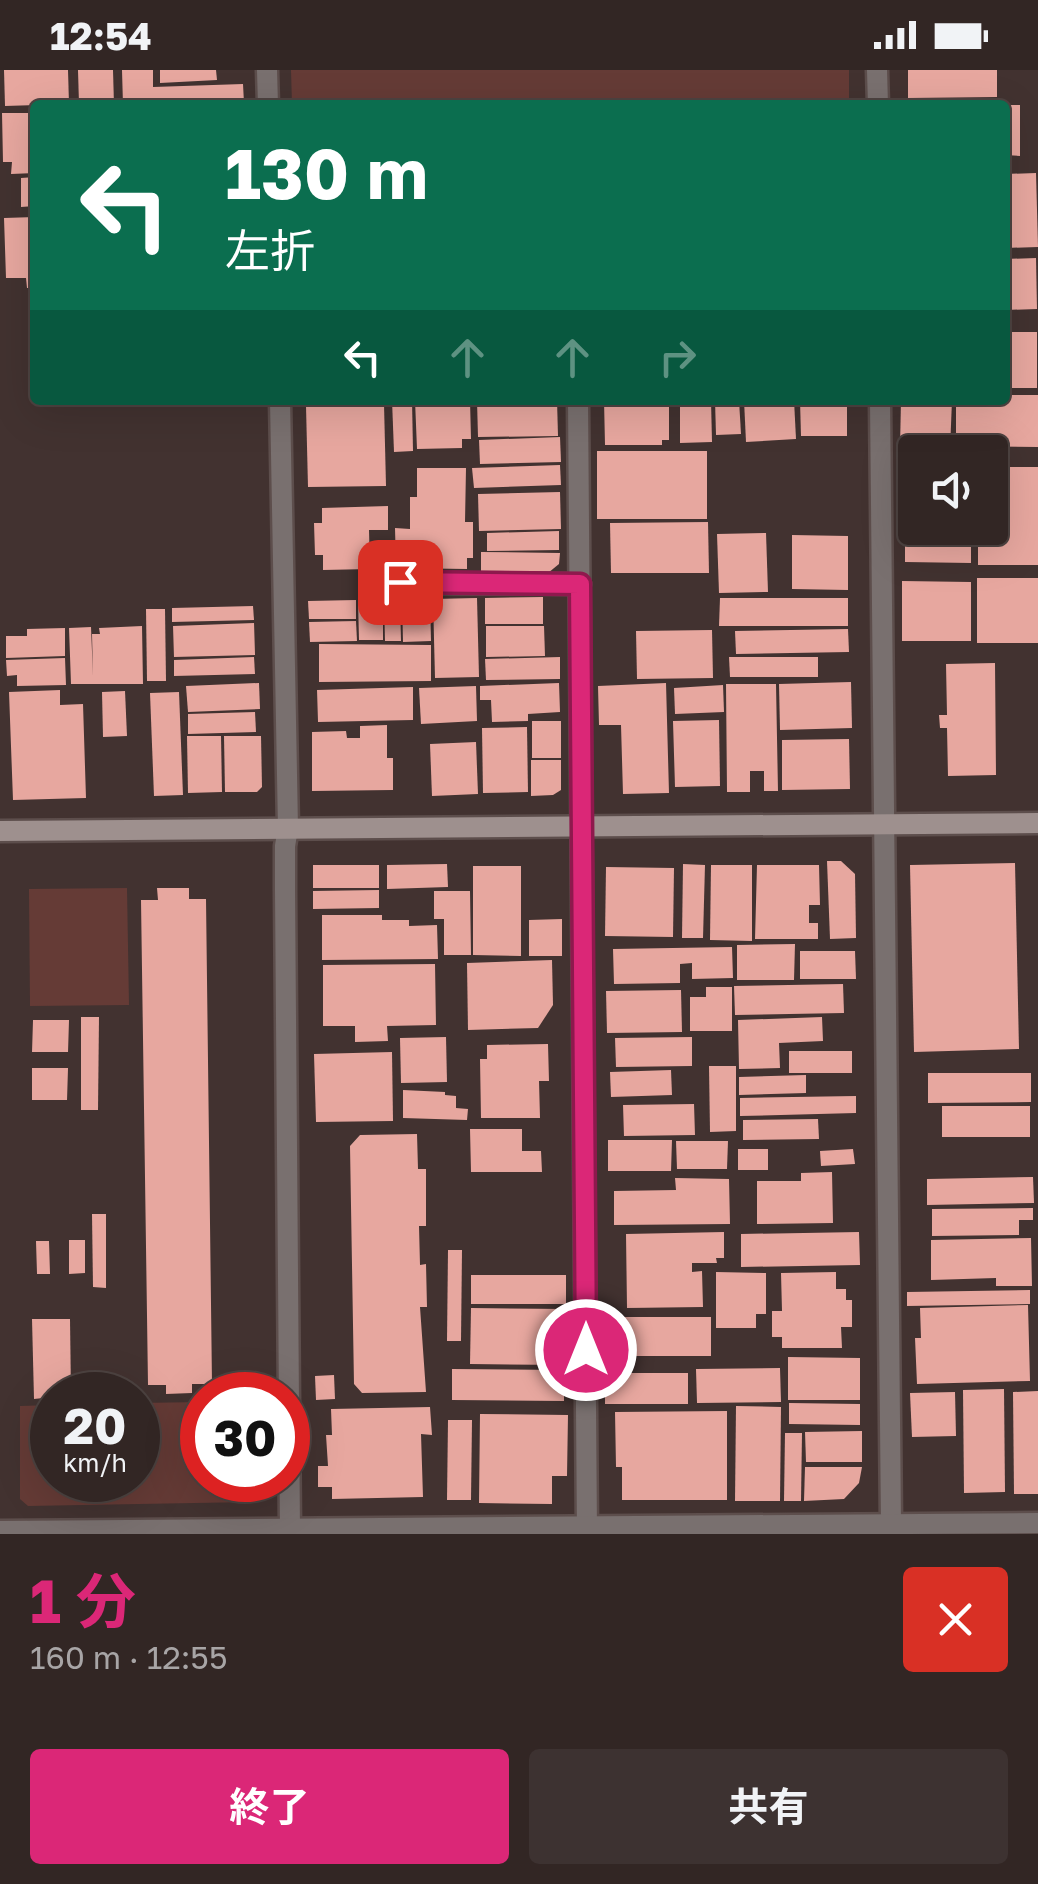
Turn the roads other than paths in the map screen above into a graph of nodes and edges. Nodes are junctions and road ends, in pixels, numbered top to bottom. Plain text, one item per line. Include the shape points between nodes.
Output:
1 (267, 70) edge
2 (878, 70) edge
3 (268, 100) edge
4 (878, 100) edge
5 (280, 405) edge
6 (578, 405) edge
7 (880, 405) edge
8 (400, 582) dead end
9 (580, 584) junction
10 (1038, 823) edge
11 (884, 824) junction
12 (582, 826) junction
13 (288, 828) junction
14 (0, 831) edge
15 (1038, 1523) edge
16 (891, 1524) junction
17 (0, 1530) edge
18 (587, 1530) edge
19 (290, 1531) edge

1 - 3 street
2 - 4 street
5 - 13 street
6 - 9 street
7 - 11 street
8 - 9 street
9 - 12 street
10 - 11 street
11 - 12 street
11 - 16 street
12 - 13 street
12 - 18 street
13 - 14 street
13 - 19 street
15 - 16 street
16 - 18 street
17 - 19 street
18 - 19 street

